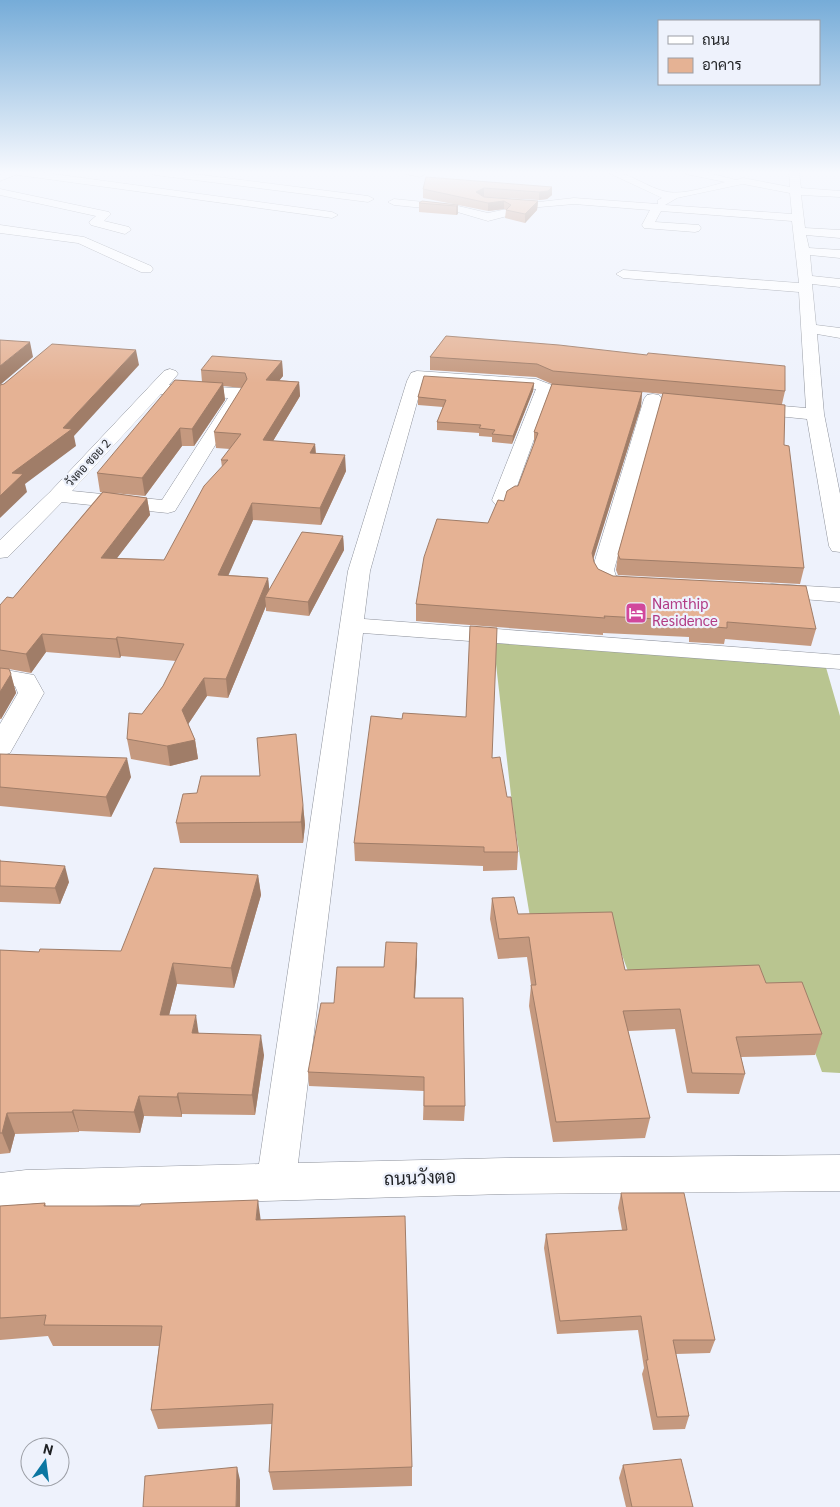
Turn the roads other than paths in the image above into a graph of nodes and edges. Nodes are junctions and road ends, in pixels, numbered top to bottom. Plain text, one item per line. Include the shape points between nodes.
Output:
1 (87, 242) edge
2 (801, 242) edge
3 (803, 251) junction
4 (840, 254) edge
5 (146, 269) dead end
6 (623, 274) dead end
7 (804, 283) junction
8 (840, 283) edge
9 (809, 328) junction
10 (840, 332) edge
11 (172, 371) dead end
12 (158, 389) junction
13 (544, 390) junction
14 (574, 392) edge
15 (653, 399) dead end
16 (729, 406) edge
17 (815, 414) junction
18 (57, 496) junction
19 (502, 500) edge
20 (840, 546) edge
21 (0, 552) edge
22 (651, 585) edge
23 (750, 590) edge
24 (840, 595) edge
25 (352, 625) junction
26 (840, 662) edge
27 (0, 677) edge
28 (0, 747) edge
29 (840, 1173) edge
30 (276, 1182) junction
31 (0, 1192) edge

1 - 5 street
2 - 3 street
3 - 4 street
3 - 7 street
6 - 7 street
7 - 8 street
7 - 9 street
9 - 10 street
9 - 17 street
11 - 12 street, วังตอ ซอย 2
12 - 18 street, วังตอ ซอย 2
12 - 18 street via 239,393 168,507
13 - 14 street
13 - 19 street
13 - 25 street via 545,387 536,384 417,376 360,571
15 - 22 street via 602,570 604,578 611,582
16 - 17 street
17 - 20 street
18 - 21 street, วังตอ ซอย 2
23 - 24 street
25 - 26 street
25 - 30 street
27 - 28 street via 25,680 31,693
29 - 30 street, ถนนวังตอ
30 - 31 street, ถนนวังตอ

